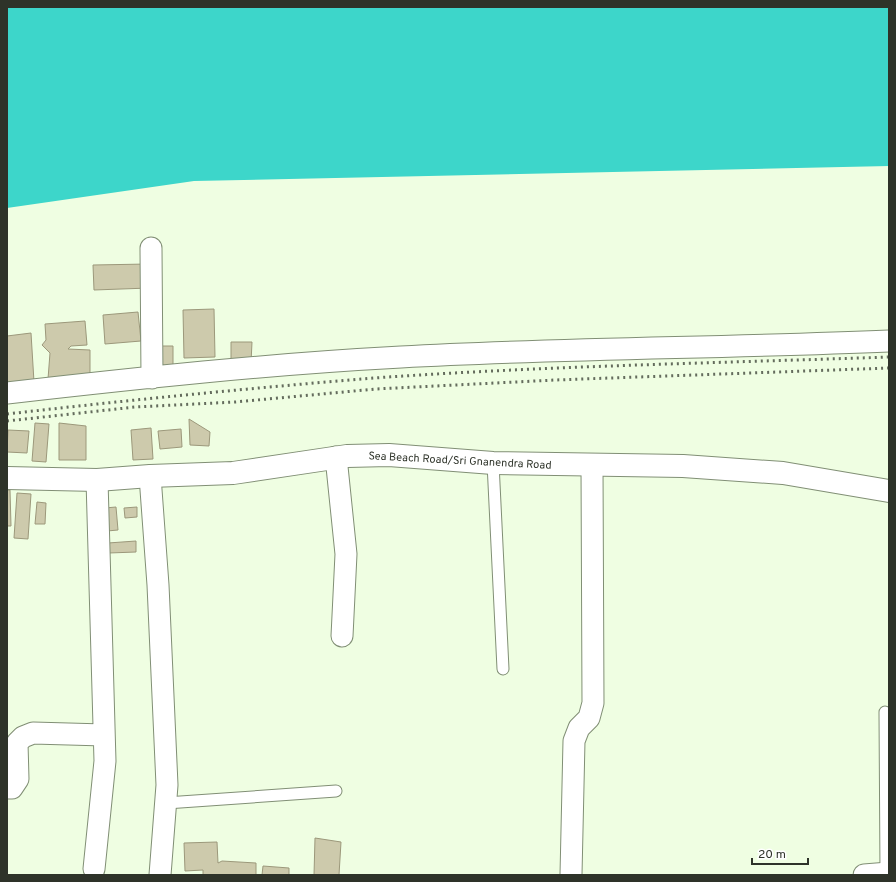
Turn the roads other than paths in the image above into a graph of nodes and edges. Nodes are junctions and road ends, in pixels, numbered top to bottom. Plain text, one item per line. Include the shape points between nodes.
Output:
1 (151, 248) dead end
2 (889, 341) edge
3 (152, 378) junction
4 (7, 393) edge
5 (336, 457) junction
6 (493, 463) junction
7 (592, 465) junction
8 (150, 476) junction
9 (7, 478) edge
10 (97, 480) junction
11 (889, 491) edge
12 (342, 636) dead end
13 (503, 669) dead end
14 (885, 712) dead end
15 (104, 736) junction
16 (7, 788) edge
17 (336, 791) dead end
18 (166, 803) junction
19 (94, 868) dead end
20 (888, 873) edge
21 (160, 875) edge
22 (571, 875) edge
23 (864, 875) edge

1 - 3 street
2 - 3 street via 400,357
3 - 4 street
5 - 6 street, Sea Beach Road/Sri Gnanendra Road via 389,455
5 - 8 street, Sea Beach Road/Sri Gnanendra Road via 233,473
5 - 12 street via 346,554
6 - 7 street, Sea Beach Road/Sri Gnanendra Road
6 - 13 lane
7 - 11 street, Sea Beach Road/Sri Gnanendra Road via 683,466 783,472
7 - 22 street via 593,703 589,718 579,728 574,741
8 - 10 street, Sea Beach Road/Sri Gnanendra Road
8 - 18 street via 159,601
9 - 10 street, Sea Beach Road/Sri Gnanendra Road
10 - 15 street
14 - 20 lane
15 - 16 street via 33,733 23,737 17,743 18,779 12,788
15 - 19 street via 105,761
17 - 18 lane
18 - 21 street
20 - 23 street

